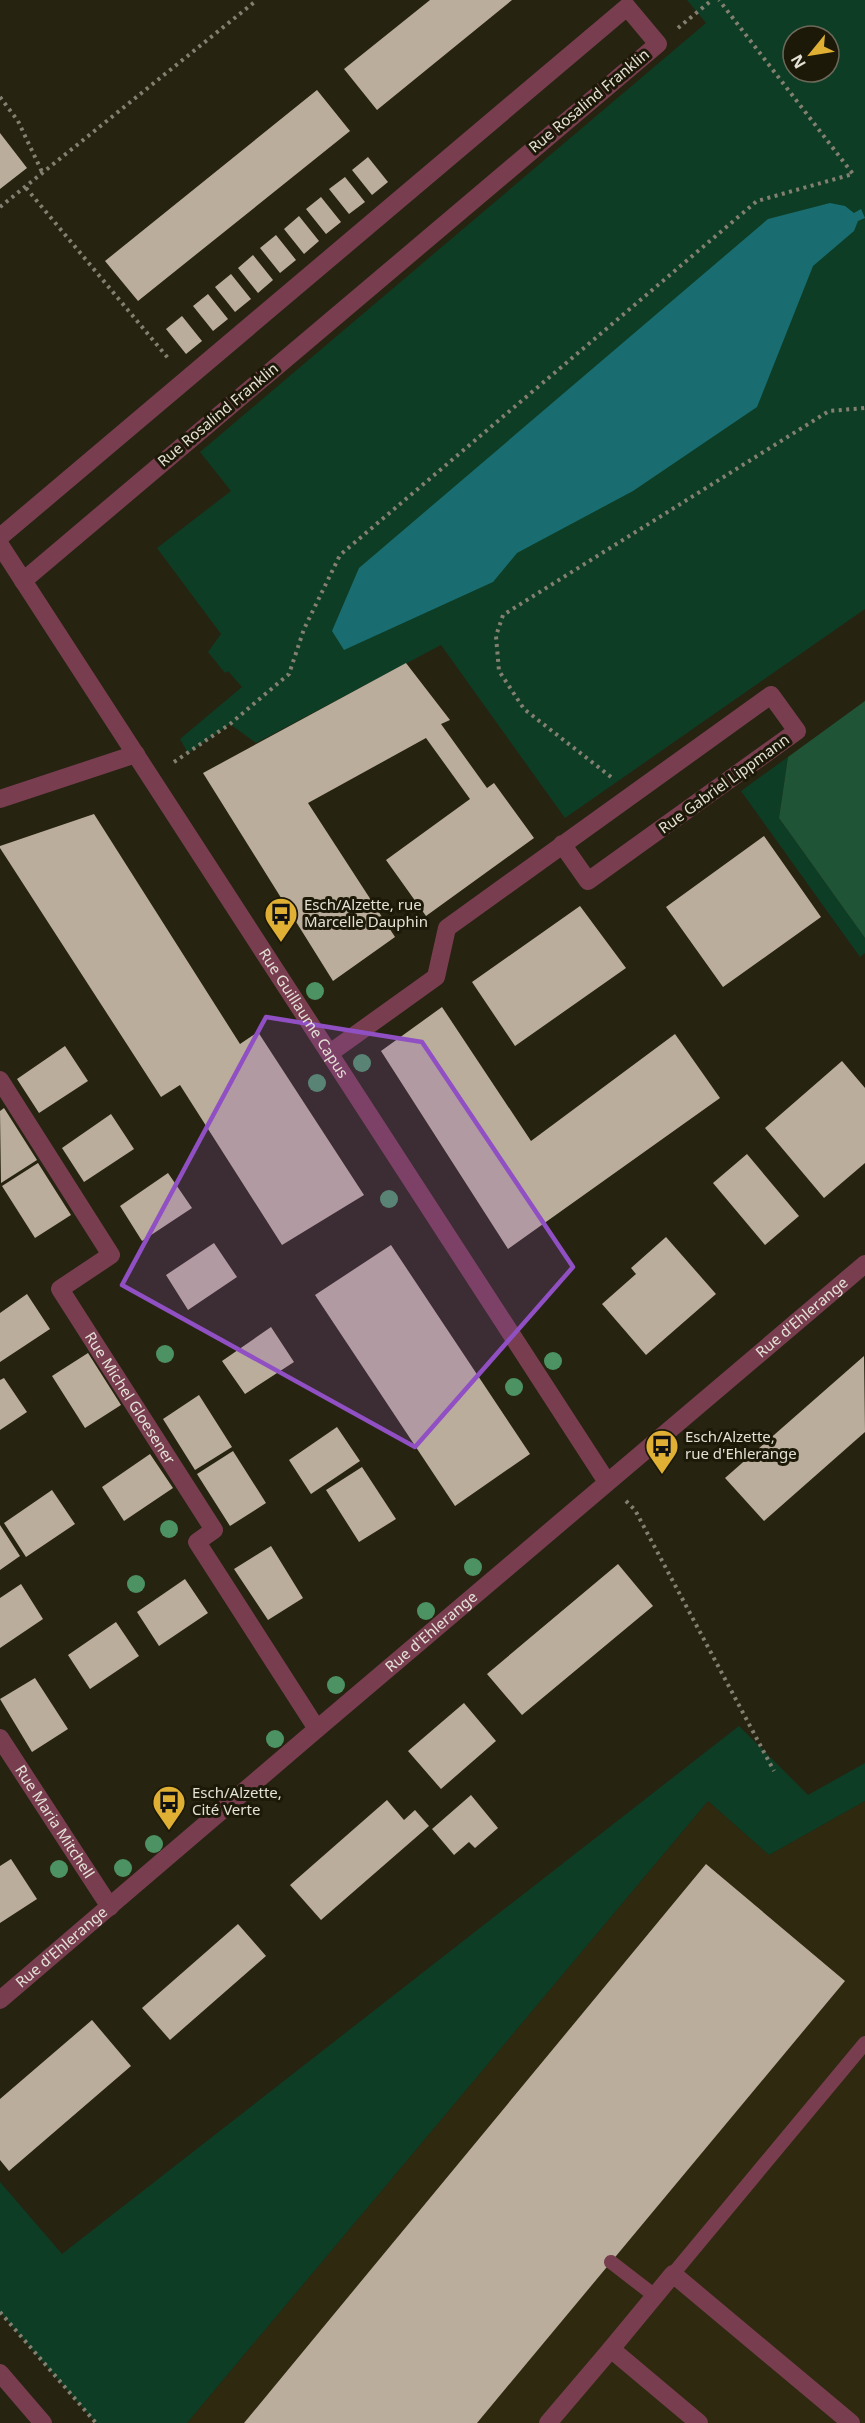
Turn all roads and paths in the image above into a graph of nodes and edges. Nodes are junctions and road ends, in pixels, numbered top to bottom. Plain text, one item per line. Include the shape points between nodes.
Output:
1 (257, 0) edge
2 (712, 0) edge
3 (719, 0) edge
4 (658, 44) junction
5 (0, 98) edge
6 (43, 174) junction
7 (26, 188) junction
8 (0, 207) edge
9 (186, 380) junction
10 (865, 408) edge
11 (0, 537) edge
12 (0, 545) edge
13 (23, 580) junction
14 (136, 754) junction
15 (151, 778) junction
16 (633, 794) junction
17 (0, 799) edge
18 (562, 844) junction
19 (330, 1053) junction
20 (0, 1080) edge
21 (865, 1264) edge
22 (607, 1482) junction
23 (317, 1729) junction
24 (0, 1738) edge
25 (774, 1771) dead end
26 (110, 1907) junction
27 (0, 2000) edge
28 (865, 2043) edge
29 (611, 2262) dead end
30 (673, 2274) junction
31 (655, 2296) junction
32 (0, 2312) edge
33 (611, 2349) junction
34 (0, 2373) edge
35 (44, 2423) edge
36 (96, 2423) edge
37 (548, 2423) edge
38 (699, 2423) edge
39 (850, 2423) edge

1 - 6 path
2 - 4 path
3 - 15 path via 853,174 757,201 349,547 340,555 304,629 290,674 230,724
4 - 9 street, Rue Rosalind Franklin via 627,7
4 - 13 street, Rue Rosalind Franklin
5 - 6 path via 18,121
6 - 7 path
7 - 8 path
7 - 9 path
9 - 11 street, Rue Rosalind Franklin
10 - 16 path via 829,411 503,615 496,636 499,671 524,709
12 - 13 street, Rue Guillaume Capus
13 - 14 street, Rue Guillaume Capus
14 - 15 street, Rue Guillaume Capus
14 - 17 street
15 - 19 street, Rue Guillaume Capus
16 - 18 street, Rue Gabriel Lippmann
16 - 18 street, Rue Gabriel Lippmann via 771,695 797,731 588,881
18 - 19 street, Rue Gabriel Lippmann via 447,928 436,977
19 - 22 street, Rue Guillaume Capus
20 - 23 street, Rue Michel Gloesener via 111,1255 60,1288 214,1530 197,1542
21 - 22 street, Rue d'Ehlerange
22 - 23 street, Rue d'Ehlerange
22 - 25 path via 635,1510
23 - 26 street, Rue d'Ehlerange
24 - 26 street, Rue Maria Mitchell
26 - 27 street, Rue d'Ehlerange
28 - 30 lane
29 - 31 lane
30 - 31 street
30 - 39 street
31 - 33 street
32 - 36 path
33 - 37 street
33 - 38 street
34 - 35 street

